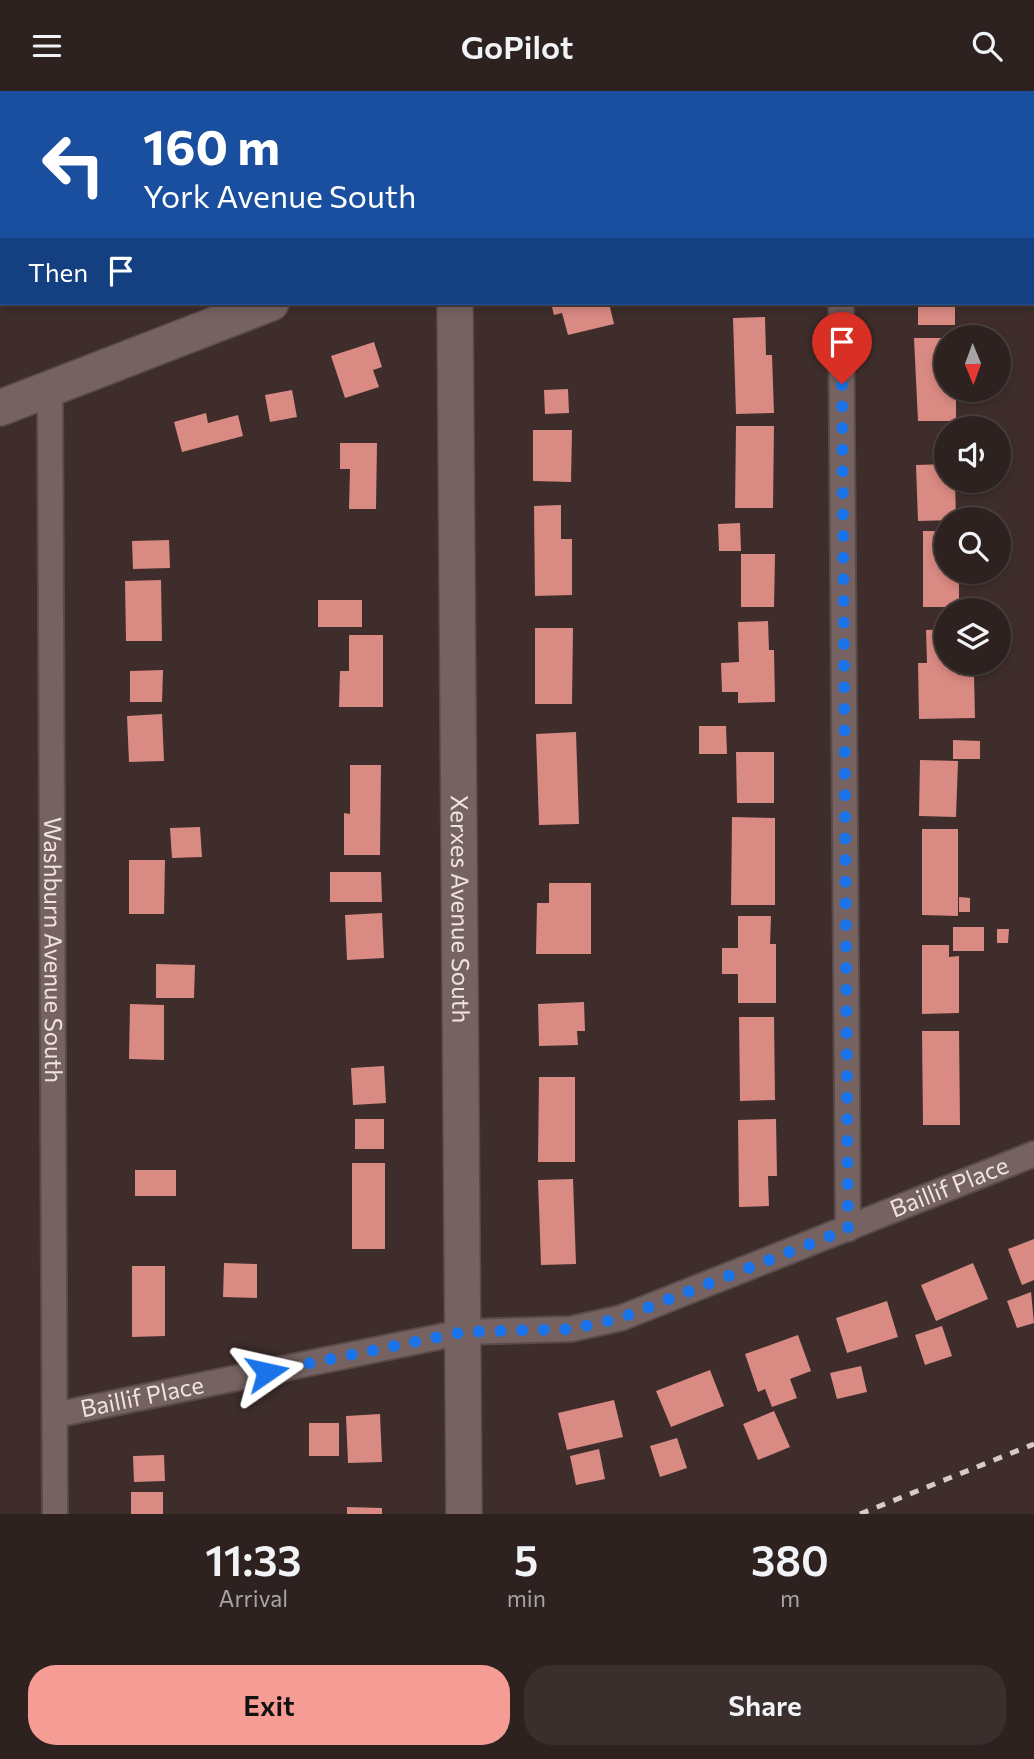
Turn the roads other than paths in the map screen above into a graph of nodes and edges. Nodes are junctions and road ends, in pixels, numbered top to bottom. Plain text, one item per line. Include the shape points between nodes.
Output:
1 (266, 305) edge
2 (455, 305) edge
3 (841, 305) edge
4 (50, 386) junction
5 (0, 408) edge
6 (1034, 1154) edge
7 (848, 1229) junction
8 (463, 1332) junction
9 (55, 1415) junction
10 (55, 1514) edge
11 (464, 1514) edge

1 - 4 street
2 - 8 street, Xerxes Avenue South
3 - 7 street
4 - 5 street
4 - 9 street, Washburn Avenue South
6 - 7 street, Baillif Place
7 - 8 street, Baillif Place via 621,1318 571,1329
8 - 9 street, Baillif Place
8 - 11 street, Xerxes Avenue South
9 - 10 street, Washburn Avenue South

